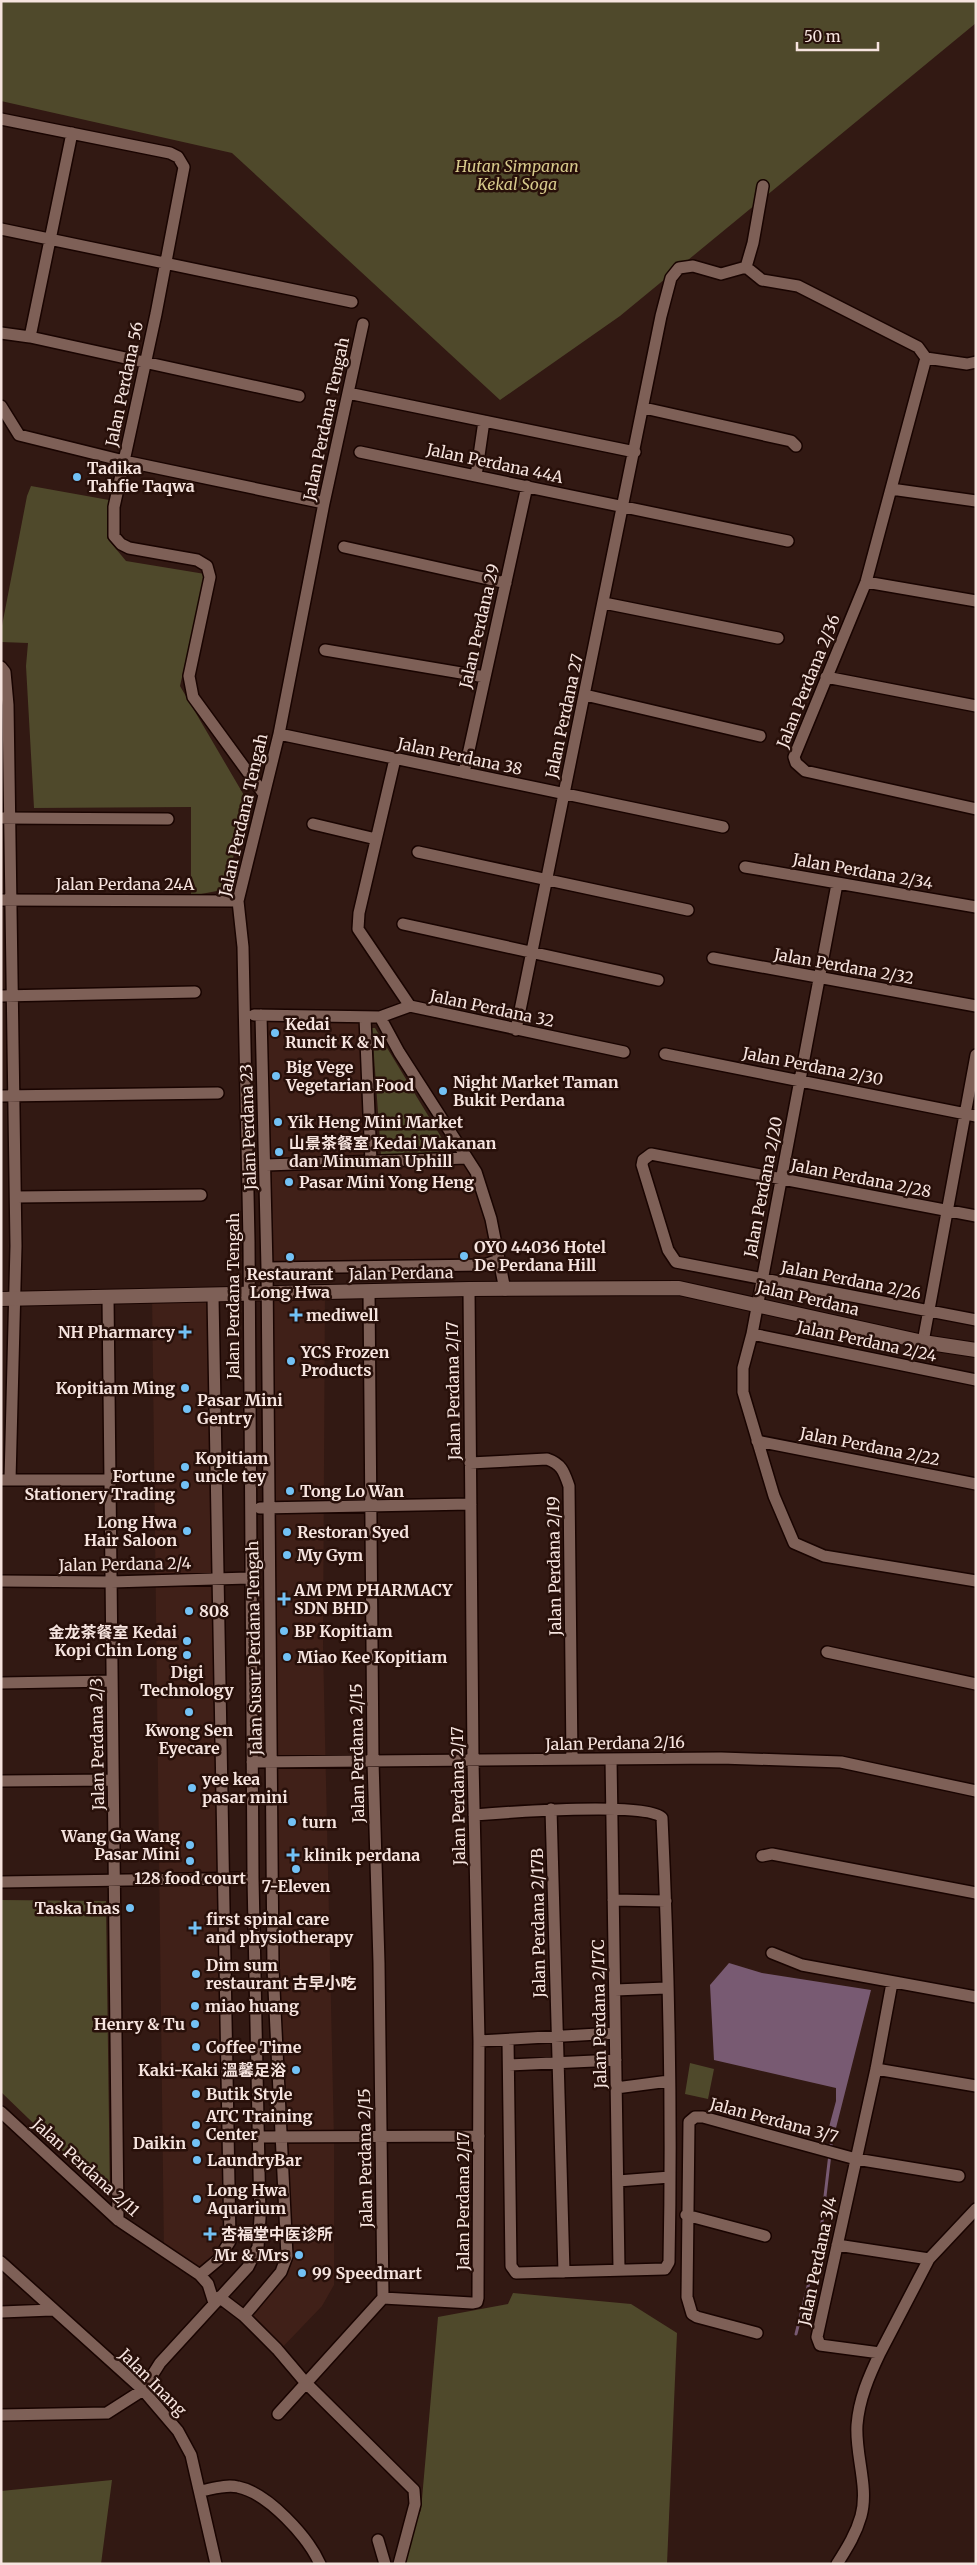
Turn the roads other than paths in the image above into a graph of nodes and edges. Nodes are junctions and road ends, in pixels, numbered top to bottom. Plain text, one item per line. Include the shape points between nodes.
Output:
1 (1, 119) edge
2 (72, 133) junction
3 (763, 186) dead end
4 (1, 229) edge
5 (50, 238) junction
6 (166, 262) junction
7 (746, 267) junction
8 (352, 302) dead end
9 (363, 324) dead end
10 (1, 333) edge
11 (30, 337) junction
12 (926, 358) junction
13 (146, 362) junction
14 (976, 362) edge
15 (348, 393) junction
16 (299, 396) dead end
17 (1, 406) edge
18 (644, 408) junction
19 (484, 421) junction
20 (796, 446) dead end
21 (360, 452) dead end
22 (635, 452) junction
23 (124, 461) junction
24 (476, 476) junction
25 (527, 486) junction
26 (891, 489) junction
27 (976, 501) edge
28 (324, 504) junction
29 (624, 506) junction
30 (788, 541) dead end
31 (344, 547) dead end
32 (866, 582) junction
33 (506, 583) junction
34 (976, 601) edge
35 (604, 603) junction
36 (778, 638) dead end
37 (325, 650) dead end
38 (2, 667) edge
39 (485, 677) junction
40 (826, 677) junction
41 (585, 695) junction
42 (976, 706) edge
43 (279, 734) junction
44 (760, 736) dead end
45 (5, 743) edge
46 (395, 759) junction
47 (464, 773) junction
48 (263, 793) junction
49 (564, 795) junction
50 (976, 809) edge
51 (5, 818) edge
52 (168, 818) dead end
53 (313, 824) dead end
54 (723, 827) dead end
55 (376, 839) junction
56 (418, 852) dead end
57 (745, 867) dead end
58 (547, 880) junction
59 (838, 884) junction
60 (6, 900) edge
61 (238, 901) junction
62 (976, 907) edge
63 (688, 910) dead end
64 (403, 924) dead end
65 (532, 953) junction
66 (713, 958) dead end
67 (820, 979) junction
68 (658, 980) dead end
69 (195, 992) dead end
70 (1, 996) edge
71 (13, 996) junction
72 (973, 1005) edge
73 (410, 1006) junction
74 (245, 1015) junction
75 (261, 1015) junction
76 (365, 1017) junction
77 (380, 1017) junction
78 (516, 1030) junction
79 (624, 1052) dead end
80 (665, 1054) dead end
81 (976, 1055) edge
82 (801, 1079) junction
83 (218, 1093) dead end
84 (1, 1096) edge
85 (15, 1096) junction
86 (965, 1114) edge
87 (467, 1158) junction
88 (371, 1162) junction
89 (266, 1165) junction
90 (780, 1180) junction
91 (16, 1196) junction
92 (201, 1196) dead end
93 (947, 1211) junction
94 (976, 1216) edge
95 (668, 1250) joint
96 (499, 1260) junction
97 (267, 1268) junction
98 (762, 1278) junction
99 (469, 1289) junction
100 (505, 1290) junction
101 (369, 1291) junction
102 (267, 1294) junction
103 (249, 1295) junction
104 (214, 1296) junction
105 (108, 1297) junction
106 (8, 1299) edge
107 (757, 1304) junction
108 (928, 1312) junction
109 (976, 1320) edge
110 (752, 1334) junction
111 (923, 1342) junction
112 (976, 1350) edge
113 (976, 1380) edge
114 (757, 1441) junction
115 (470, 1463) junction
116 (6, 1480) edge
117 (110, 1480) junction
118 (976, 1484) edge
119 (470, 1504) junction
120 (370, 1506) junction
121 (268, 1507) junction
122 (251, 1508) junction
123 (218, 1578) junction
124 (249, 1578) junction
125 (1, 1581) edge
126 (976, 1581) edge
127 (111, 1582) junction
128 (827, 1652) dead end
129 (112, 1681) junction
130 (1, 1683) edge
131 (976, 1684) edge
132 (572, 1759) junction
133 (611, 1759) junction
134 (473, 1760) junction
135 (373, 1761) junction
136 (252, 1762) junction
137 (272, 1762) junction
138 (113, 1780) junction
139 (1, 1781) edge
140 (976, 1791) edge
141 (552, 1809) junction
142 (612, 1810) junction
143 (474, 1815) junction
144 (762, 1856) dead end
145 (224, 1878) junction
146 (253, 1878) junction
147 (114, 1880) junction
148 (1, 1882) edge
149 (976, 1893) edge
150 (613, 1900) junction
151 (666, 1901) junction
152 (772, 1952) dead end
153 (892, 1983) junction
154 (666, 1988) junction
155 (615, 1990) junction
156 (976, 1997) edge
157 (615, 2033) junction
158 (557, 2037) junction
159 (508, 2040) junction
160 (480, 2041) junction
161 (616, 2060) junction
162 (558, 2062) junction
163 (509, 2065) junction
164 (876, 2068) junction
165 (668, 2081) junction
166 (976, 2086) edge
167 (616, 2088) junction
168 (1, 2112) edge
169 (382, 2136) junction
170 (479, 2136) junction
171 (258, 2137) junction
172 (281, 2138) junction
173 (856, 2160) junction
174 (959, 2176) dead end
175 (670, 2178) junction
176 (618, 2181) junction
177 (976, 2209) edge
178 (686, 2215) junction
179 (118, 2220) junction
180 (765, 2236) dead end
181 (837, 2245) junction
182 (929, 2260) junction
183 (1, 2262) edge
184 (619, 2269) junction
185 (564, 2272) junction
186 (200, 2274) junction
187 (383, 2298) junction
188 (217, 2300) junction
189 (52, 2310) junction
190 (1, 2312) edge
191 (244, 2316) junction
192 (758, 2332) dead end
193 (880, 2353) junction
194 (305, 2382) junction
195 (143, 2390) junction
196 (278, 2414) dead end
197 (1, 2415) edge
198 (200, 2491) junction
199 (378, 2540) dead end
200 (216, 2564) edge
201 (320, 2564) edge
202 (385, 2564) edge
203 (398, 2564) edge
204 (837, 2564) edge

1 - 2 street
2 - 5 street
2 - 6 street, Jalan Perdana 56 via 178,157 184,167
3 - 7 street
4 - 5 street
5 - 6 street
5 - 11 street
6 - 8 street
6 - 13 street, Jalan Perdana 56
7 - 12 street via 762,280 798,286 918,347
7 - 18 street, Jalan Perdana 27 via 721,274 693,266 679,268 671,278
9 - 15 street, Jalan Perdana Tengah
10 - 11 street
11 - 13 street
12 - 14 street via 967,364
12 - 26 street, Jalan Perdana 2/36
13 - 16 street
13 - 23 street, Jalan Perdana 56
15 - 19 street
15 - 28 street, Jalan Perdana Tengah
17 - 23 street via 19,435
18 - 20 street via 791,441
18 - 22 street, Jalan Perdana 27
19 - 22 street
19 - 24 street
21 - 24 street, Jalan Perdana 44A
22 - 29 street, Jalan Perdana 27
23 - 28 street
23 - 48 street, Jalan Perdana 56 via 114,507 114,536 120,544 130,548 197,560 207,566 210,577 189,676 190,689
24 - 25 street, Jalan Perdana 44A
25 - 29 street, Jalan Perdana 44A
25 - 33 street, Jalan Perdana 29
26 - 27 street
26 - 32 street, Jalan Perdana 2/36
28 - 43 street, Jalan Perdana Tengah
29 - 30 street, Jalan Perdana 44A
29 - 35 street, Jalan Perdana 27
31 - 33 street
32 - 34 street
32 - 40 street, Jalan Perdana 2/36
33 - 39 street, Jalan Perdana 29
35 - 36 street
35 - 41 street, Jalan Perdana 27
37 - 39 street
38 - 45 street via 8,705
39 - 47 street, Jalan Perdana 29
40 - 42 street
40 - 50 street, Jalan Perdana 2/36 via 796,748 794,757 799,768
41 - 44 street
41 - 49 street, Jalan Perdana 27
43 - 46 street, Jalan Perdana 38
43 - 48 street, Jalan Perdana Tengah
45 - 51 street
46 - 47 street, Jalan Perdana 38
46 - 55 street, Jalan Perdana 32
47 - 49 street, Jalan Perdana 38
48 - 61 street, Jalan Perdana Tengah
49 - 54 street, Jalan Perdana 38
49 - 58 street, Jalan Perdana 27
51 - 52 street
51 - 60 street
53 - 55 street
55 - 73 street, Jalan Perdana 32 via 358,929
56 - 58 street
57 - 59 street, Jalan Perdana 2/34
58 - 63 street
58 - 65 street, Jalan Perdana 27
59 - 62 street, Jalan Perdana 2/34
59 - 67 street, Jalan Perdana 2/20
60 - 61 street, Jalan Perdana 24A
60 - 71 street
61 - 74 street, Jalan Perdana Tengah
64 - 65 street
65 - 68 street
65 - 78 street, Jalan Perdana 27
66 - 67 street, Jalan Perdana 2/32
67 - 72 street, Jalan Perdana 2/32
67 - 82 street, Jalan Perdana 2/20
69 - 71 street
70 - 71 street
71 - 85 street
73 - 77 street
73 - 78 street, Jalan Perdana 32
74 - 75 street
74 - 103 street, Jalan Perdana Tengah
75 - 76 street
75 - 89 street, Jalan Perdana 23
76 - 77 street
76 - 88 street
77 - 87 street
78 - 79 street, Jalan Perdana 32
80 - 82 street, Jalan Perdana 2/30
81 - 86 street
82 - 86 street, Jalan Perdana 2/30
82 - 90 street, Jalan Perdana 2/20
83 - 85 street
84 - 85 street
85 - 91 street
86 - 93 street
87 - 88 street
87 - 96 street via 484,1193
88 - 89 street
89 - 97 street, Jalan Perdana 23
90 - 93 street, Jalan Perdana 2/28
90 - 95 street, Jalan Perdana 2/28 via 646,1155 642,1165
90 - 98 street, Jalan Perdana 2/20
91 - 92 street
91 - 106 street
93 - 94 street, Jalan Perdana 2/28
93 - 108 street
95 - 98 street, Jalan Perdana 2/26 via 671,1258 682,1264
96 - 97 street via 484,1265
96 - 100 street
97 - 102 street, Jalan Perdana 23
98 - 107 street, Jalan Perdana 2/20
98 - 108 street, Jalan Perdana 2/26
99 - 100 street, Jalan Perdana
99 - 101 street, Jalan Perdana
99 - 115 street, Jalan Perdana 2/17
100 - 107 street, Jalan Perdana via 679,1288
101 - 102 street, Jalan Perdana
101 - 120 street, Jalan Perdana 2/15
102 - 103 street, Jalan Perdana
102 - 121 street, Jalan Susur Perdana Tengah
103 - 104 street, Jalan Perdana
103 - 122 street, Jalan Perdana Tengah
104 - 105 street, Jalan Perdana
104 - 123 street, Jalan Susur Perdana Tengah
105 - 106 street, Jalan Perdana
105 - 117 street, Jalan Perdana 2/3
106 - 116 street
107 - 110 street, Jalan Perdana 2/20
107 - 111 street, Jalan Perdana
108 - 109 street, Jalan Perdana 2/26
108 - 111 street
110 - 113 street, Jalan Perdana 2/24
110 - 114 street, Jalan Perdana 2/20 via 743,1368 743,1392
111 - 112 street, Jalan Perdana
114 - 118 street, Jalan Perdana 2/22
114 - 126 street, Jalan Perdana 2/20 via 794,1543 824,1556
115 - 119 street, Jalan Perdana 2/17
115 - 132 street, Jalan Perdana 2/19 via 547,1459 558,1463 564,1470 569,1486
116 - 117 street
117 - 127 street, Jalan Perdana 2/3
119 - 120 street
119 - 134 street, Jalan Perdana 2/17
120 - 121 street
120 - 135 street, Jalan Perdana 2/15
121 - 122 street
121 - 137 street, Jalan Susur Perdana Tengah
122 - 124 street, Jalan Perdana Tengah
123 - 124 street, Jalan Perdana 2/4
123 - 127 street, Jalan Perdana 2/4
123 - 145 street, Jalan Susur Perdana Tengah
124 - 136 street, Jalan Perdana Tengah
125 - 127 street, Jalan Perdana 2/4
127 - 129 street, Jalan Perdana 2/3
128 - 131 street
129 - 130 street
129 - 138 street, Jalan Perdana 2/3
132 - 133 street, Jalan Perdana 2/16
132 - 134 street, Jalan Perdana 2/16
133 - 140 street, Jalan Perdana 2/16 via 840,1762
133 - 142 street, Jalan Perdana 2/17C
134 - 135 street, Jalan Perdana 2/16
134 - 143 street, Jalan Perdana 2/17
135 - 137 street, Jalan Perdana 2/16
135 - 169 street, Jalan Perdana 2/15
136 - 137 street, Jalan Perdana 2/16
136 - 146 street, Jalan Perdana Tengah
137 - 172 street, Jalan Susur Perdana Tengah via 273,1968
138 - 139 street
138 - 147 street, Jalan Perdana 2/3
141 - 142 street
141 - 143 street
141 - 158 street, Jalan Perdana 2/17B
142 - 150 street, Jalan Perdana 2/17C
142 - 151 street via 660,1814
143 - 160 street, Jalan Perdana 2/17
144 - 149 street via 781,1855
145 - 146 street
145 - 147 street
145 - 186 street, Jalan Susur Perdana Tengah via 230,2241 218,2260
146 - 171 street, Jalan Perdana Tengah
147 - 148 street
147 - 179 street, Jalan Perdana 2/3
150 - 151 street
150 - 155 street, Jalan Perdana 2/17C
151 - 154 street
152 - 153 street via 802,1965
153 - 156 street
153 - 164 street, Jalan Perdana 3/4
154 - 155 street
154 - 165 street
155 - 157 street, Jalan Perdana 2/17C
157 - 158 street
157 - 161 street, Jalan Perdana 2/17C
158 - 159 street
158 - 162 street, Jalan Perdana 2/17B
159 - 160 street
159 - 163 street
160 - 170 street, Jalan Perdana 2/17
161 - 162 street
161 - 167 street, Jalan Perdana 2/17C
162 - 163 street
162 - 185 street, Jalan Perdana 2/17B
163 - 185 street via 510,2266 516,2274
164 - 166 street
164 - 173 street, Jalan Perdana 3/4
165 - 167 street
165 - 175 street
167 - 176 street, Jalan Perdana 2/17C
168 - 179 street, Jalan Perdana 2/11
169 - 170 street
169 - 172 street
169 - 187 street, Jalan Perdana 2/15
170 - 187 street, Jalan Perdana 2/17 via 477,2302
171 - 172 street
171 - 188 street, Jalan Perdana Tengah via 258,2247 248,2267
172 - 191 street, Jalan Susur Perdana Tengah via 287,2256 281,2272
173 - 174 street, Jalan Perdana 3/7
173 - 178 street, Jalan Perdana 3/7 via 695,2117 687,2130
173 - 181 street, Jalan Perdana 3/4
175 - 176 street
175 - 184 street via 668,2266 665,2269
176 - 184 street, Jalan Perdana 2/17C
177 - 182 street
178 - 180 street
178 - 192 street via 687,2297 692,2314
179 - 186 street, Jalan Perdana 2/11
181 - 182 street
181 - 193 street, Jalan Perdana 3/4 via 817,2337 820,2345
182 - 193 street
183 - 189 street, Jalan Inang
184 - 185 street
186 - 188 street, Jalan Perdana 2/11
187 - 194 street
188 - 191 street
188 - 195 street, Jalan Perdana Tengah via 160,2363
189 - 190 street
189 - 195 street, Jalan Inang
191 - 194 street
193 - 204 street via 860,2402 857,2426 862,2515 855,2535
194 - 196 street
194 - 203 street via 414,2490 415,2504
195 - 197 street via 107,2413
195 - 198 street, Jalan Inang via 171,2420 186,2443
198 - 200 street, Jalan Inang
198 - 201 street via 238,2486 251,2491 306,2538
199 - 202 street

